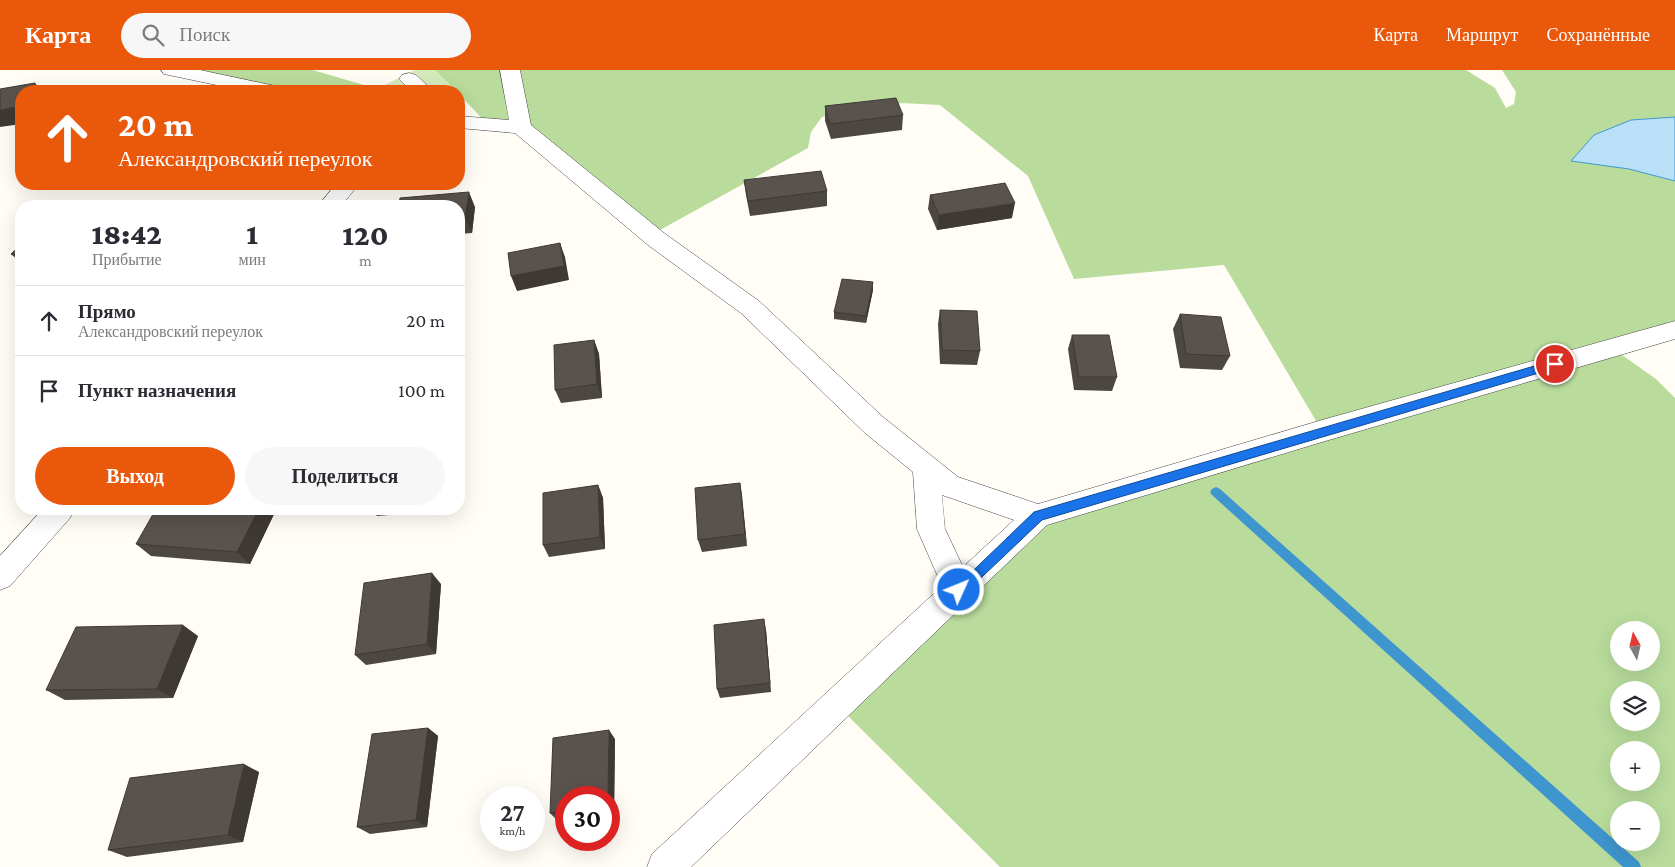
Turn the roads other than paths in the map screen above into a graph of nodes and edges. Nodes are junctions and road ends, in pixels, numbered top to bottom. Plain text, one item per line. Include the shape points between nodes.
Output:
1 (171, 70) edge
2 (510, 70) edge
3 (244, 85) edge
4 (465, 122) edge
5 (521, 128) junction
6 (343, 190) edge
7 (333, 200) edge
8 (1675, 330) edge
9 (926, 468) junction
10 (1048, 513) junction
11 (55, 515) edge
12 (0, 576) edge
13 (959, 590) junction
14 (665, 867) edge

1 - 3 street
2 - 5 street
4 - 5 street
5 - 9 street via 656,239 750,307 874,425
6 - 7 street
8 - 10 street
9 - 10 street via 948,485
9 - 13 street via 931,529
10 - 13 street
11 - 12 street
13 - 14 street

